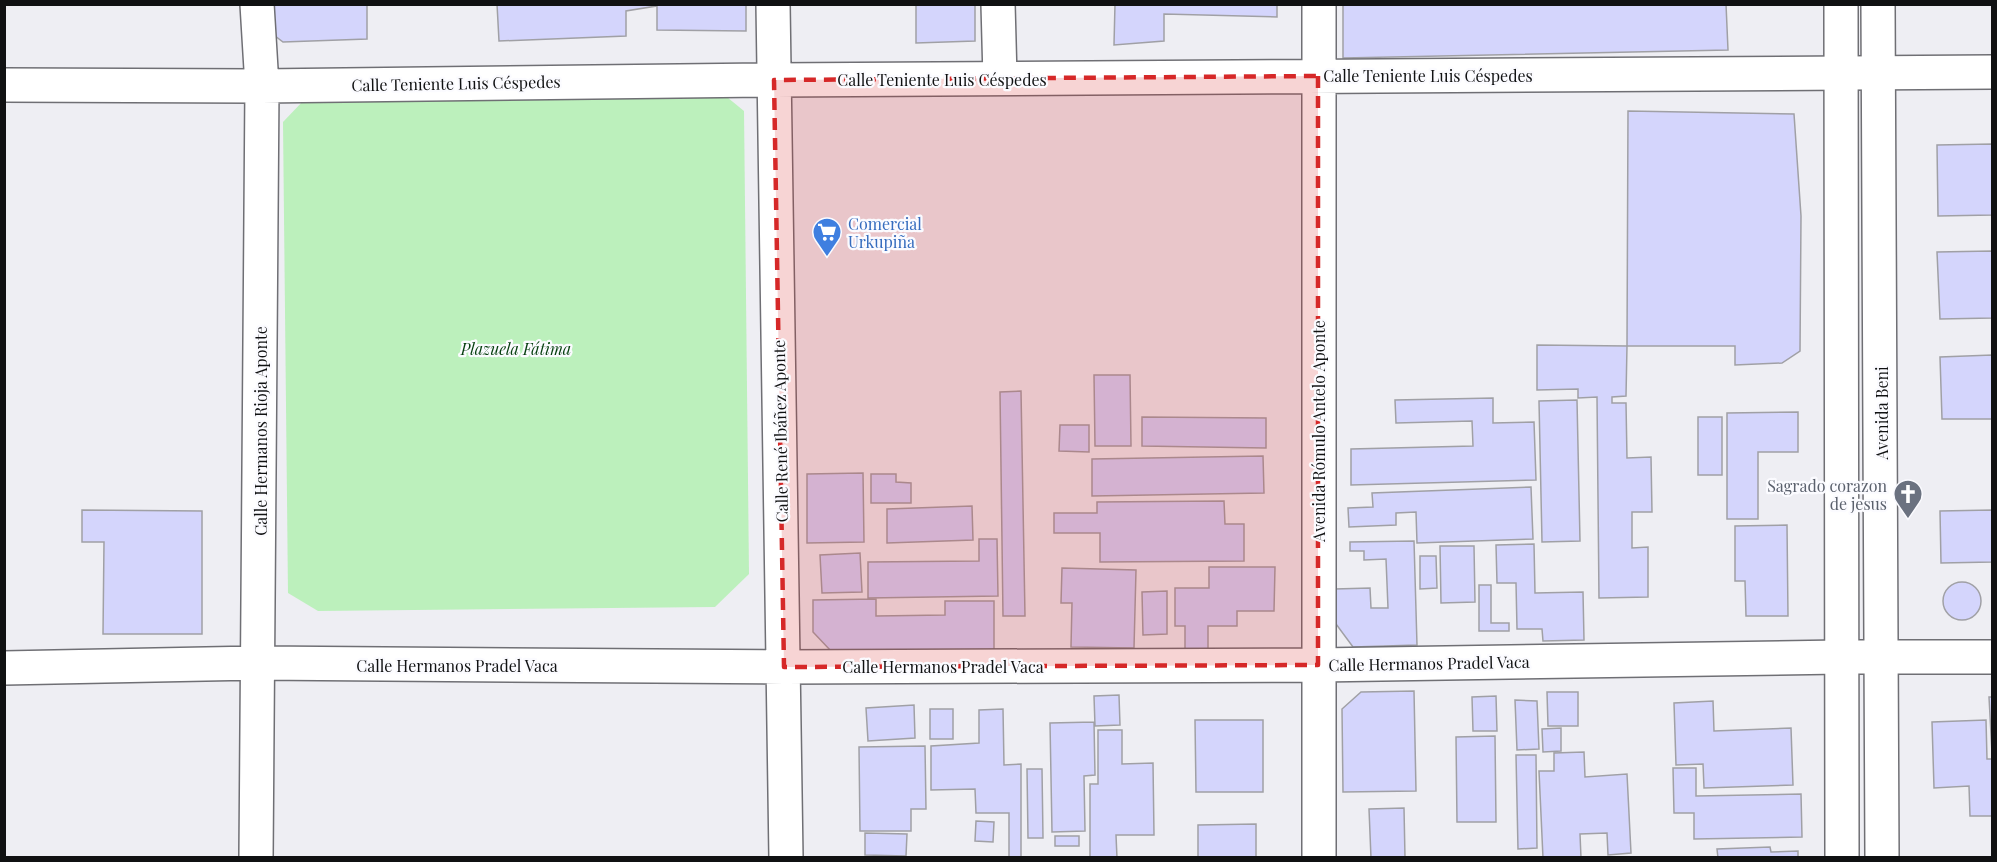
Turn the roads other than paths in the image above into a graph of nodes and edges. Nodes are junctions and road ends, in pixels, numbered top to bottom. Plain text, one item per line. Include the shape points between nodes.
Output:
1 (257, 4) edge
2 (773, 4) edge
3 (998, 4) edge
4 (1318, 4) edge
5 (1841, 4) edge
6 (1878, 4) edge
7 (1992, 72) edge
8 (1879, 73) junction
9 (1842, 74) junction
10 (1318, 76) junction
11 (1000, 78) junction
12 (774, 80) junction
13 (4, 85) edge
14 (262, 86) junction
15 (1841, 657) junction
16 (1882, 657) junction
17 (1992, 657) edge
18 (258, 663) junction
19 (1318, 665) junction
20 (784, 667) junction
21 (4, 668) edge
22 (256, 858) edge
23 (786, 858) edge
24 (1319, 858) edge
25 (1842, 858) edge
26 (1882, 858) edge

1 - 14 street, Calle Hermanos Rioja Aponte
2 - 12 street, Calle René Ibáñez Aponte
3 - 11 street
4 - 10 street, Avenida Rómulo Antelo Aponte
5 - 9 street
6 - 8 street, Avenida Beni
7 - 8 street, Calle Teniente Luis Céspedes
8 - 9 street, Calle Teniente Luis Céspedes
8 - 16 street, Avenida Beni
9 - 10 street, Calle Teniente Luis Céspedes
9 - 15 street
10 - 11 street, Calle Teniente Luis Céspedes
10 - 19 street, Avenida Rómulo Antelo Aponte
11 - 12 street, Calle Teniente Luis Céspedes
12 - 14 street, Calle Teniente Luis Céspedes
12 - 20 street, Calle René Ibáñez Aponte
13 - 14 street, Calle Teniente Luis Céspedes
14 - 18 street, Calle Hermanos Rioja Aponte
15 - 16 street, Calle Hermanos Pradel Vaca
15 - 19 street, Calle Hermanos Pradel Vaca
15 - 25 street
16 - 17 street, Calle Hermanos Pradel Vaca
16 - 26 street, Avenida Beni
18 - 20 street, Calle Hermanos Pradel Vaca
18 - 21 street, Calle Hermanos Pradel Vaca
18 - 22 street, Calle Hermanos Rioja Aponte
19 - 20 street, Calle Hermanos Pradel Vaca
19 - 24 street, Avenida Rómulo Antelo Aponte
20 - 23 street, Calle René Ibáñez Aponte

